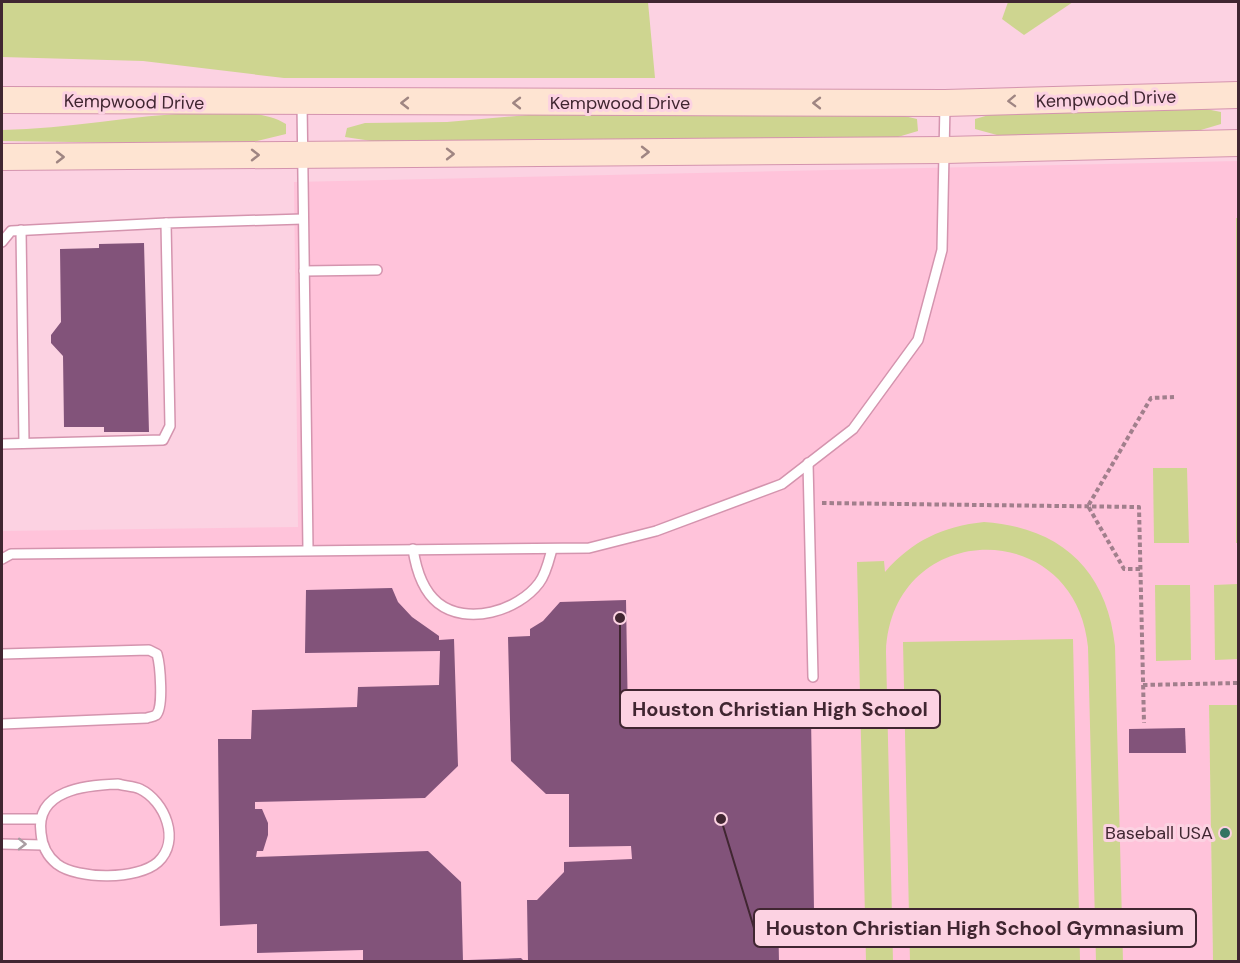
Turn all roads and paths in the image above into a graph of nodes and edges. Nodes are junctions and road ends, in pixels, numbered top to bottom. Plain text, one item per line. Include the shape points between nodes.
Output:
1 (1239, 95) edge
2 (2, 100) edge
3 (302, 103) junction
4 (945, 103) junction
5 (1239, 143) edge
6 (945, 150) junction
7 (302, 155) junction
8 (8, 160) edge
9 (303, 219) junction
10 (166, 223) junction
11 (21, 230) junction
12 (2, 242) edge
13 (377, 270) dead end
14 (304, 271) junction
15 (1174, 397) dead end
16 (24, 443) junction
17 (2, 444) edge
18 (808, 464) junction
19 (809, 502) junction
20 (1089, 506) junction
21 (413, 549) junction
22 (552, 549) junction
23 (308, 550) junction
24 (2, 559) edge
25 (1140, 569) junction
26 (2, 654) edge
27 (813, 677) dead end
28 (1239, 683) edge
29 (1143, 685) junction
30 (1144, 723) dead end
31 (2, 724) edge
32 (2, 819) edge
33 (40, 819) junction
34 (2, 844) edge
35 (43, 844) junction

1 -> 4 main road, Kempwood Drive
2 - 3 main road, Kempwood Drive
4 -> 3 main road, Kempwood Drive
3 - 7 lane
4 - 6 lane
5 - 6 main road
7 -> 6 main road
6 - 18 lane via 942,250 918,339 853,429
8 -> 7 main road
7 - 9 lane
9 - 10 lane
9 - 14 lane
10 - 11 lane
10 - 16 lane via 170,426 163,440
11 - 12 lane via 11,231
11 - 16 lane
13 - 14 lane
14 - 23 lane
15 - 20 path via 1151,398
16 - 17 lane
18 - 19 lane
18 - 22 lane via 782,484 656,531 589,548
19 - 20 path
19 - 27 lane
20 - 25 path via 1124,569
20 - 25 path via 1139,507
21 - 22 lane
21 - 22 lane via 416,569 439,604 460,612 493,613 517,603 538,584
21 - 23 lane
23 - 24 lane via 11,554
25 - 29 path
26 - 31 lane via 148,650 157,654 159,662 161,707 157,715 147,718
28 - 29 path
29 - 30 path
32 - 33 lane
33 - 35 lane
33 - 35 lane via 57,795 91,785 118,784 140,789 158,802 170,836 158,862 144,869 86,877 66,870 48,857
34 -> 35 lane

